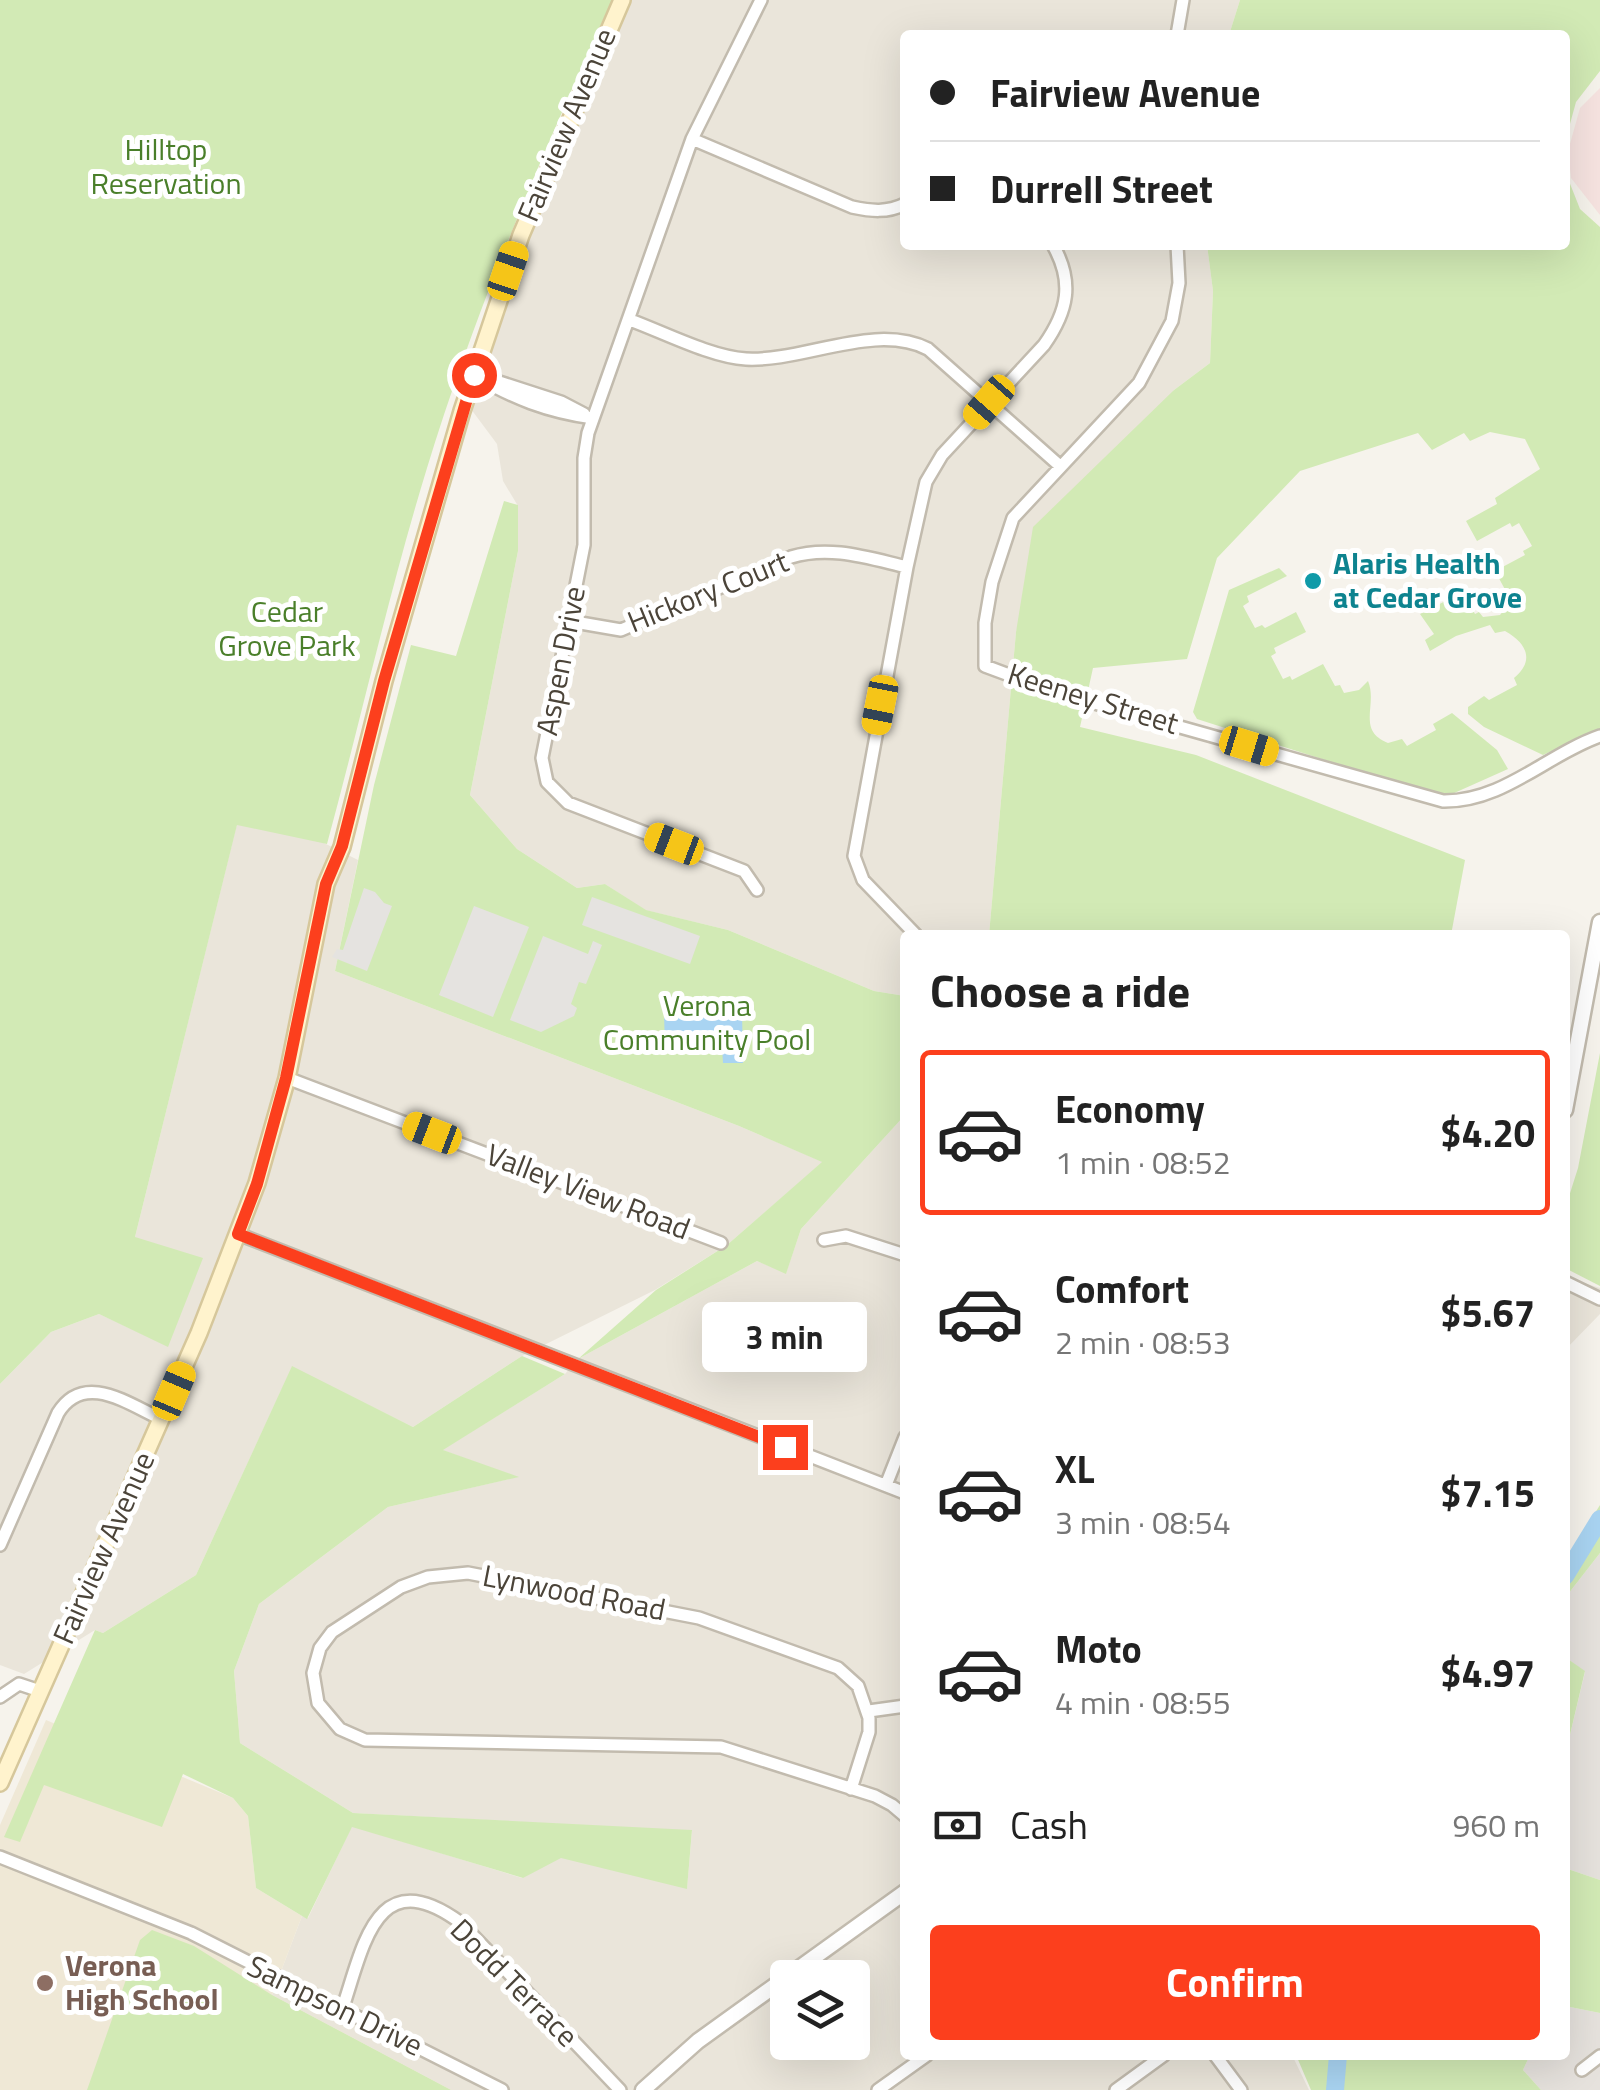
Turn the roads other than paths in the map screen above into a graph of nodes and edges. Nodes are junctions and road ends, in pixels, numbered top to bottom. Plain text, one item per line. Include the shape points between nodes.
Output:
1 (622, 0) edge
2 (760, 0) edge
3 (1184, 0) edge
4 (1178, 30) edge
5 (692, 139) junction
6 (900, 206) edge
7 (1055, 250) edge
8 (1176, 250) edge
9 (630, 320) junction
10 (474, 375) junction
11 (989, 402) junction
12 (593, 418) junction
13 (1060, 466) junction
14 (907, 567) junction
15 (569, 621) junction
16 (1600, 736) edge
17 (757, 890) dead end
18 (1600, 922) edge
19 (911, 930) edge
20 (286, 1078) junction
21 (1570, 1083) edge
22 (238, 1234) junction
23 (824, 1240) dead end
24 (722, 1243) dead end
25 (900, 1253) edge
26 (1570, 1284) edge
27 (1600, 1299) edge
28 (161, 1420) junction
29 (900, 1449) edge
30 (886, 1486) junction
31 (900, 1491) edge
32 (0, 1544) edge
33 (40, 1691) junction
34 (0, 1697) edge
35 (900, 1707) edge
36 (869, 1711) junction
37 (0, 1782) edge
38 (851, 1789) junction
39 (900, 1812) edge
40 (0, 1858) edge
41 (900, 1896) edge
42 (343, 2007) junction
43 (1600, 2056) edge
44 (920, 2060) edge
45 (1157, 2060) edge
46 (1219, 2060) edge
47 (1582, 2070) dead end
48 (502, 2090) edge
49 (620, 2090) edge
50 (643, 2090) edge
51 (878, 2090) edge
52 (1116, 2090) edge
53 (1241, 2090) edge

1 - 10 main road, Fairview Avenue via 527,218
2 - 5 street, Aspen Drive
3 - 4 street
5 - 6 street via 852,207
5 - 9 street, Aspen Drive
7 - 11 street via 1068,281 1059,324
8 - 13 street, Keeney Street via 1179,284 1168,332 1139,383
9 - 11 street via 744,359 907,341 928,349
9 - 12 street, Aspen Drive
10 - 12 street
10 - 20 main road, Fairview Avenue via 326,884
11 - 13 street
11 - 14 street via 930,473
12 - 15 street, Aspen Drive via 584,458 584,545
13 - 16 street, Keeney Street via 1013,518 992,582 985,666 1432,800 1492,794
14 - 15 street, Hickory Court via 810,552 621,630
14 - 19 street via 854,849 863,880
15 - 17 street, Aspen Drive via 542,758 551,788 568,803 744,871
18 - 21 street
20 - 22 main road, Fairview Avenue
20 - 24 street, Valley View Road
22 - 28 main road, Fairview Avenue
22 - 30 street
23 - 25 street via 846,1236
26 - 27 street
28 - 32 street via 100,1392 69,1398
28 - 33 main road, Fairview Avenue
29 - 30 street
30 - 31 street
33 - 34 street via 19,1684
33 - 37 main road, Fairview Avenue
35 - 36 street
36 - 38 street
36 - 38 street, Lynwood Road via 858,1686 838,1668 699,1618 468,1572 401,1587 332,1632 314,1665 322,1710 340,1729 365,1740 720,1747
38 - 39 street, Lynwood Road
40 - 42 street, Sampson Drive via 191,1933
41 - 50 street via 698,2041
42 - 48 street, Sampson Drive
42 - 49 street, Dodd Terrace via 379,1914 410,1901 461,1924
43 - 47 street
44 - 51 street
45 - 52 street
46 - 53 street

